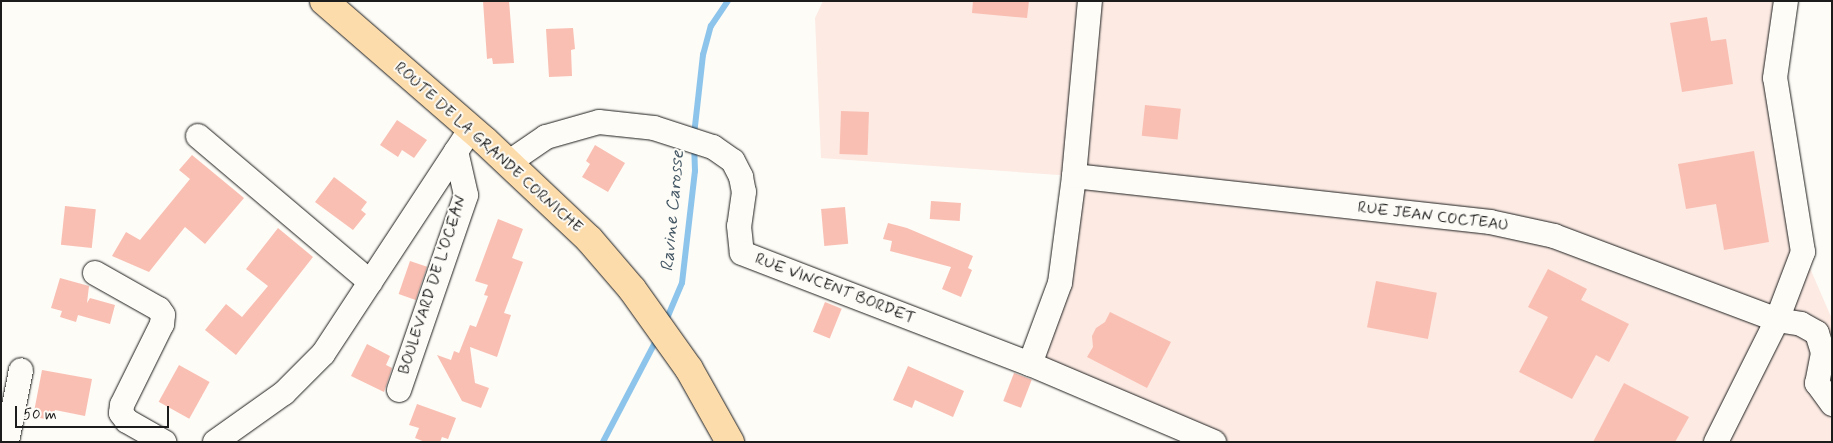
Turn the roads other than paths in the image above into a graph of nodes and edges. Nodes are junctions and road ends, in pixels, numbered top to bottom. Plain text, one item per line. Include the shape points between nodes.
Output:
1 (1090, 1) edge
2 (1786, 1) edge
3 (330, 6) edge
4 (471, 129) junction
5 (198, 136) dead end
6 (456, 151) junction
7 (508, 163) junction
8 (1074, 176) junction
9 (95, 273) dead end
10 (370, 282) junction
11 (1777, 320) junction
12 (1030, 364) junction
13 (21, 370) dead end
14 (399, 390) dead end
15 (1832, 404) edge
16 (7, 442) edge
17 (164, 442) edge
18 (215, 442) edge
19 (730, 442) edge
20 (1214, 442) edge
21 (1716, 442) edge

1 - 8 street
2 - 11 street via 1776,78 1779,114 1803,252
3 - 4 main road, ROUTE DE LA GRANDE CORNICHE
4 - 6 street, BOULEVARD DE L'OCEAN
4 - 7 main road, ROUTE DE LA GRANDE CORNICHE
5 - 10 street
6 - 10 street, BOULEVARD DE L'OCEAN
6 - 14 street, BOULEVARD DE L'OCEAN via 466,195
7 - 12 street, RUE VINCENT BORDET via 546,137 599,122 654,128 713,147 733,161 741,177 744,192 739,226 742,253
7 - 19 main road, ROUTE DE LA GRANDE CORNICHE via 589,239 632,289 689,369
8 - 11 street, RUE JEAN COCTEAU via 1490,222 1554,236
8 - 12 street via 1060,283
9 - 17 street via 159,309 164,315 121,413 126,421
10 - 18 street, BOULEVARD DE L'OCEAN via 323,354 284,392
11 - 15 street, RUE JEAN COCTEAU via 1801,324 1817,333 1823,353 1817,383
11 - 21 street
12 - 20 street, RUE VINCENT BORDET
13 - 16 street

